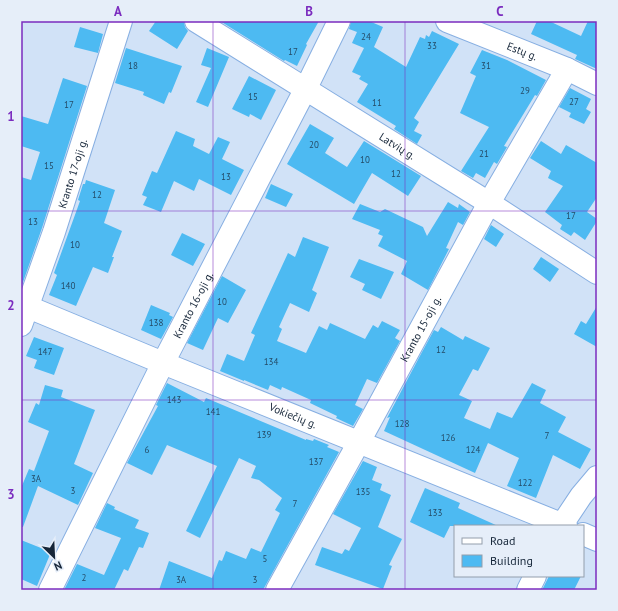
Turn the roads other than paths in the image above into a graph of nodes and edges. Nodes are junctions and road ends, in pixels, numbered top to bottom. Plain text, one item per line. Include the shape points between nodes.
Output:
1 (120, 21) edge
2 (196, 21) edge
3 (338, 21) edge
4 (447, 21) edge
5 (567, 69) junction
6 (597, 84) edge
7 (306, 88) junction
8 (489, 202) junction
9 (597, 273) edge
10 (23, 312) edge
11 (163, 363) junction
12 (359, 442) junction
13 (597, 477) edge
14 (563, 525) edge
15 (584, 534) edge
16 (597, 540) edge
17 (534, 577) edge
18 (50, 590) edge
19 (277, 590) edge
20 (528, 590) edge

1 - 10 street, Kranto 17-oji g. via 54,232
2 - 7 street, Latvių g.
3 - 7 street, Kranto 16-oji g.
4 - 5 street, Estų g.
5 - 6 street, Estų g.
5 - 8 street, Kranto 15-oji g.
7 - 8 street, Latvių g.
7 - 11 street, Kranto 16-oji g.
8 - 9 street, Latvių g.
8 - 12 street, Kranto 15-oji g.
10 - 11 street, Vokiečių g.
11 - 12 street, Vokiečių g.
11 - 18 street, Kranto 16-oji g.
12 - 14 street, Vokiečių g.
12 - 19 street, Kranto 15-oji g.
13 - 14 street via 581,496
15 - 16 street
17 - 20 street

